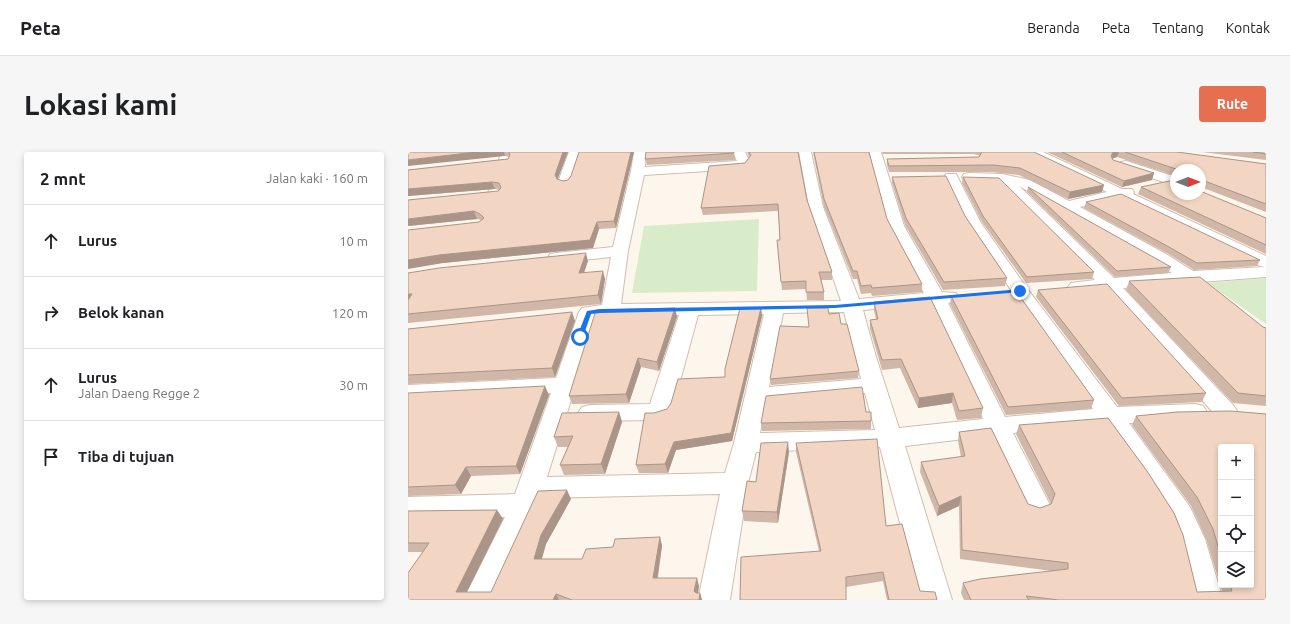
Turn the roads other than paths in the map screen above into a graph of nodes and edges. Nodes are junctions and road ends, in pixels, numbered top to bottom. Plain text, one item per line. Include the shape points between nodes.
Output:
1 (574, 152) edge
2 (640, 152) edge
3 (739, 152) edge
4 (806, 152) edge
5 (1033, 152) edge
6 (506, 156) edge
7 (881, 157) edge
8 (1117, 162) edge
9 (490, 163) edge
10 (638, 171) junction
11 (1002, 178) junction
12 (1170, 181) edge
13 (565, 182) edge
14 (1170, 183) edge
15 (1121, 194) junction
16 (479, 195) edge
17 (1067, 206) junction
18 (620, 251) junction
19 (543, 259) edge
20 (1266, 262) edge
21 (1266, 272) edge
22 (1190, 277) junction
23 (1110, 285) junction
24 (1012, 292) junction
25 (1220, 294) edge
26 (966, 295) edge
27 (936, 298) junction
28 (852, 306) junction
29 (775, 308) junction
30 (690, 309) junction
31 (611, 310) junction
32 (565, 384) junction
33 (874, 385) junction
34 (408, 393) edge
35 (755, 396) junction
36 (556, 414) junction
37 (1110, 416) junction
38 (998, 426) junction
39 (890, 438) junction
40 (746, 443) junction
41 (735, 483) junction
42 (529, 496) junction
43 (1036, 505) edge
44 (408, 508) edge
45 (479, 600) edge
46 (714, 600) edge
47 (936, 600) edge
48 (1207, 600) edge

1 - 13 street
2 - 10 street
3 - 10 street via 744,162 740,165
4 - 28 street via 816,207
5 - 15 street
6 - 9 street
6 - 16 street via 493,198
7 - 27 street via 889,178 898,233
8 - 12 street
10 - 18 street
11 - 17 street via 1025,183
11 - 23 street
11 - 24 street via 944,178 974,223
14 - 15 street
15 - 17 street
15 - 20 street
17 - 22 street
18 - 19 street
18 - 31 street
21 - 22 street
22 - 23 street
22 - 25 street via 1203,280
23 - 24 street
23 - 37 street via 1235,412
24 - 37 street
26 - 27 street
27 - 28 street
27 - 38 street
28 - 29 street
28 - 33 street
29 - 30 street
29 - 35 street
30 - 31 street
30 - 36 street via 662,410
31 - 32 street via 581,313
32 - 34 street
32 - 36 street
33 - 35 street
33 - 39 street
35 - 40 street
36 - 42 street
37 - 38 street
37 - 48 street via 1155,476 1180,515 1191,539
38 - 39 street
38 - 43 street
39 - 40 street
39 - 47 street
40 - 41 street
41 - 42 street
41 - 46 street
42 - 44 street
42 - 45 street

